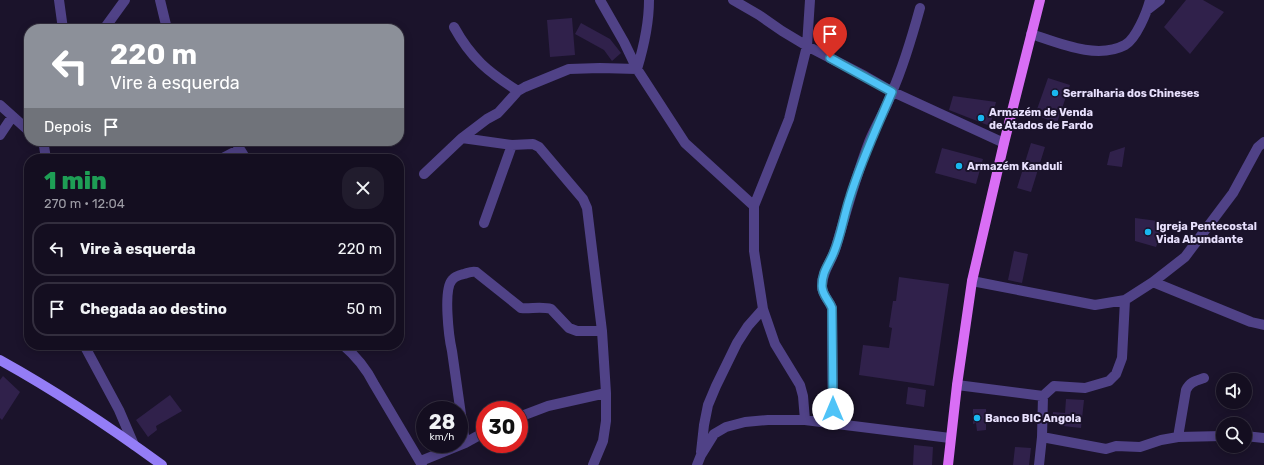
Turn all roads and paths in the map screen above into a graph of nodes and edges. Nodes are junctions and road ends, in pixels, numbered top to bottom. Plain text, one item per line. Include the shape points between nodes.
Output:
1 (59, 0) edge
2 (126, 0) edge
3 (160, 0) edge
4 (600, 0) edge
5 (649, 0) edge
6 (733, 0) edge
7 (810, 0) edge
8 (1040, 0) edge
9 (1160, 0) edge
10 (1149, 5) edge
11 (920, 8) dead end
12 (62, 24) edge
13 (108, 24) edge
14 (165, 24) edge
15 (454, 27) dead end
16 (1031, 34) junction
17 (807, 46) junction
18 (637, 69) junction
19 (518, 91) junction
20 (892, 92) junction
21 (0, 105) edge
22 (12, 117) junction
23 (24, 125) edge
24 (0, 135) edge
25 (462, 138) junction
26 (1264, 142) edge
27 (1004, 143) junction
28 (512, 145) junction
29 (236, 146) edge
30 (227, 154) edge
31 (424, 174) dead end
32 (754, 206) junction
33 (484, 223) dead end
34 (972, 280) junction
35 (1153, 282) junction
36 (1125, 300) junction
37 (762, 309) junction
38 (1264, 325) edge
39 (602, 331) junction
40 (87, 350) edge
41 (349, 350) edge
42 (0, 360) edge
43 (1204, 378) dead end
44 (957, 385) junction
45 (606, 393) junction
46 (1043, 396) junction
47 (459, 401) edge
48 (528, 414) edge
49 (805, 420) junction
50 (833, 423) junction
51 (1178, 436) junction
52 (1216, 436) edge
53 (1042, 437) junction
54 (1252, 437) edge
55 (950, 438) junction
56 (1264, 438) edge
57 (134, 445) junction
58 (444, 453) edge
59 (701, 455) junction
60 (422, 463) edge
61 (162, 465) edge
62 (593, 465) edge
63 (697, 465) edge
64 (948, 465) edge
65 (1039, 465) edge

1 - 12 street
2 - 13 street
3 - 14 street
4 - 18 street
5 - 18 street via 644,47
6 - 17 street
7 - 17 street
8 - 16 main road
9 - 10 street
10 - 16 street via 1137,31 1126,45 1107,51 1086,51
11 - 20 street
15 - 19 street via 476,60
16 - 27 main road
17 - 20 street
17 - 32 street via 789,119
18 - 19 street via 569,69
18 - 32 street via 685,143
19 - 25 street via 498,113
20 - 27 street
20 - 50 street via 869,142 834,253 823,277 822,288 832,308
21 - 22 street
22 - 23 street
22 - 24 street
25 - 28 street
25 - 31 street
26 - 35 street via 1258,147 1233,193 1186,257
27 - 34 main road
28 - 33 street
28 - 39 street via 533,144 539,147 583,199 587,208
29 - 30 street
32 - 37 street via 754,251
34 - 36 street via 1095,304
34 - 44 main road
35 - 36 street
35 - 38 street
36 - 46 street via 1122,358 1116,374 1109,381 1085,388 1054,386
37 - 49 street via 775,344 800,385
37 - 59 street via 737,343 708,405
39 - 45 street
39 - 47 street via 577,331 569,328 551,309 521,308 476,272 456,277 450,284 448,324
40 - 57 street via 119,410
41 - 60 street via 368,372
42 - 57 main road
43 - 51 street via 1193,381 1186,390
44 - 46 street
44 - 55 main road
45 - 48 street via 548,406
45 - 62 street via 603,441
46 - 53 street
49 - 50 street
49 - 59 street via 745,422 726,427 714,434
50 - 55 street
51 - 52 street
51 - 53 street via 1140,448 1116,446 1106,449
53 - 65 street
54 - 56 street
55 - 64 main road
57 - 61 main road
58 - 60 street
59 - 63 street

